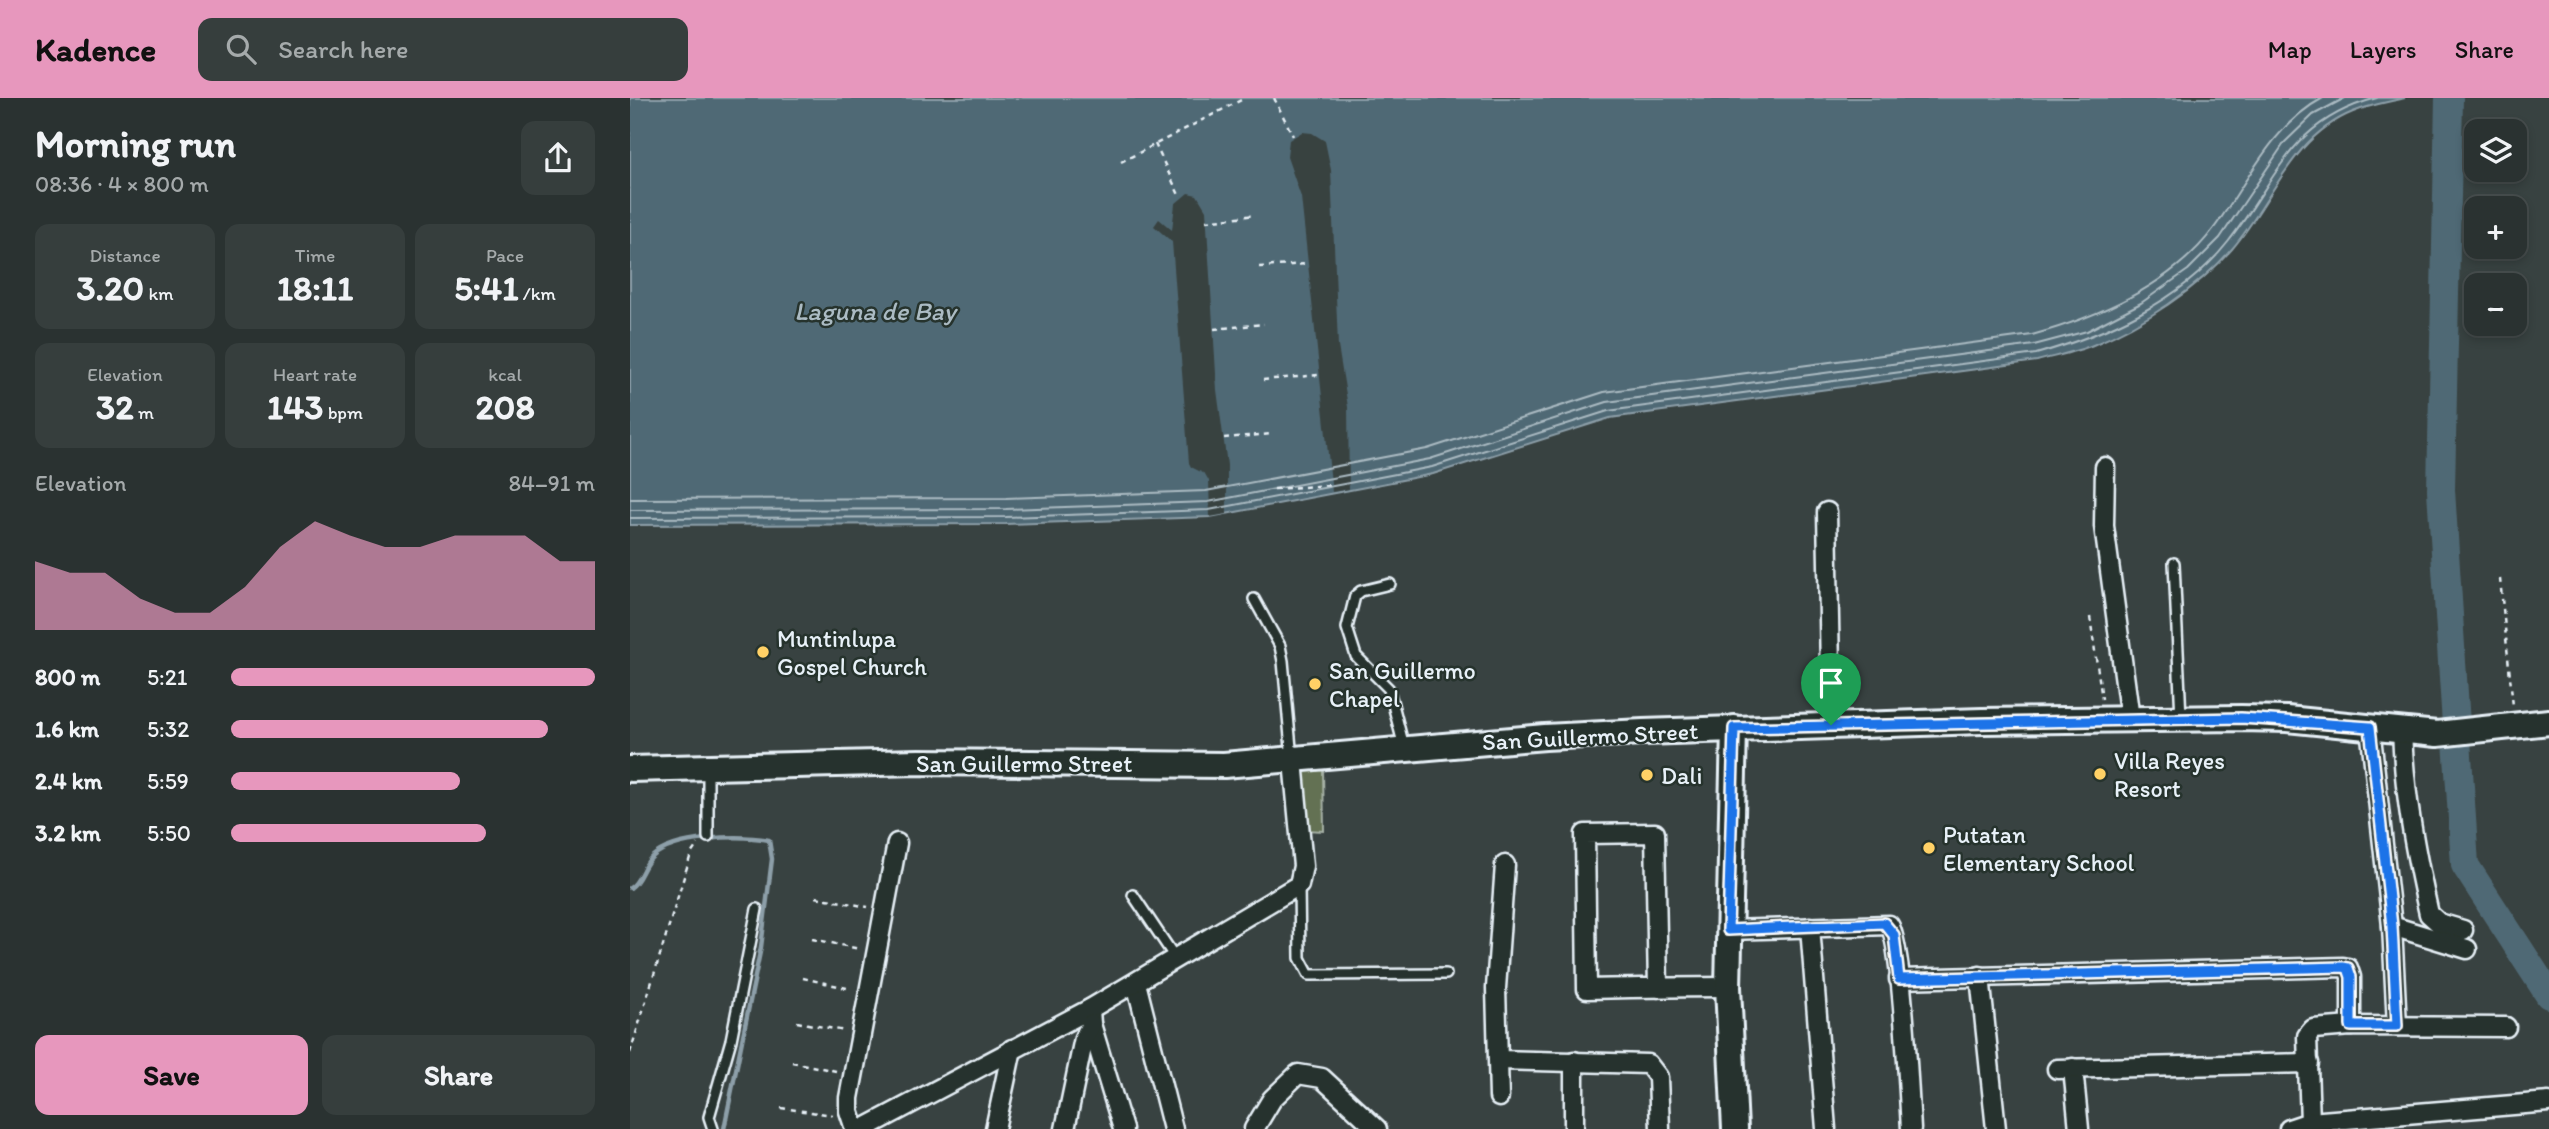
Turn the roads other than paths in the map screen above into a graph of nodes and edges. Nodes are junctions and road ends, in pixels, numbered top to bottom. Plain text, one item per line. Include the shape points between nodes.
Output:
1 (2105, 467) dead end
2 (1827, 512) dead end
3 (2175, 563) dead end
4 (1390, 584) dead end
5 (1254, 599) dead end
6 (2181, 718) junction
7 (2130, 719) junction
8 (2549, 722) edge
9 (1831, 725) junction
10 (2370, 727) junction
11 (1734, 728) junction
12 (2402, 730) junction
13 (1404, 749) junction
14 (1293, 761) junction
15 (708, 766) junction
16 (630, 769) edge
17 (708, 837) road end
18 (897, 843) dead end
19 (1505, 865) dead end
20 (1299, 885) junction
21 (1133, 895) dead end
22 (757, 909) dead end
23 (2392, 926) junction
24 (1810, 927) junction
25 (1728, 930) junction
26 (2463, 930) dead end
27 (2467, 949) dead end
28 (1176, 960) junction
29 (1446, 974) dead end
30 (1980, 976) junction
31 (1899, 979) junction
32 (1136, 983) junction
33 (1728, 987) junction
34 (1658, 988) junction
35 (1091, 1017) junction
36 (2351, 1026) junction
37 (2397, 1026) junction
38 (2506, 1027) dead end
39 (1012, 1049) junction
40 (1499, 1060) junction
41 (1574, 1061) junction
42 (2309, 1063) junction
43 (1499, 1097) dead end
44 (1071, 1100) junction
45 (2549, 1102) edge
46 (2310, 1122) junction
47 (713, 1129) edge
48 (855, 1129) edge
49 (863, 1129) edge
50 (995, 1129) edge
51 (1065, 1129) edge
52 (1080, 1129) edge
53 (1123, 1129) edge
54 (1173, 1129) edge
55 (1254, 1129) edge
56 (1377, 1129) edge
57 (1574, 1129) edge
58 (1660, 1129) edge
59 (1735, 1129) edge
60 (1826, 1129) edge
61 (1911, 1129) edge
62 (1996, 1129) edge
63 (2079, 1129) edge
64 (2288, 1129) edge

1 - 7 street via 2104,526
2 - 9 street
3 - 6 lane
4 - 13 lane via 1355,596 1347,628 1356,656 1389,689
5 - 14 lane via 1283,661
6 - 7 main road, San Guillermo Street
6 - 10 main road, San Guillermo Street via 2287,719
7 - 9 main road, San Guillermo Street
8 - 12 main road, San Guillermo Street via 2437,734
9 - 11 main road, San Guillermo Street
10 - 12 main road, San Guillermo Street
10 - 23 street
11 - 13 main road, San Guillermo Street
11 - 25 main road
12 - 26 street via 2409,828 2429,914 2439,923
13 - 14 main road, San Guillermo Street
14 - 15 main road, San Guillermo Street
14 - 20 street via 1303,866
15 - 16 main road, San Guillermo Street
15 - 17 lane
18 - 48 street via 854,1074 849,1111
19 - 40 street via 1496,988
20 - 28 street
20 - 29 lane via 1300,958 1309,975
21 - 28 lane
22 - 47 lane via 731,1040 709,1117
23 - 27 street
23 - 37 street
24 - 25 street
24 - 31 street via 1889,925
24 - 60 street
25 - 33 main road
28 - 32 street
30 - 31 street
30 - 36 street via 2343,967 2351,977
30 - 62 street
31 - 61 street
32 - 35 street
32 - 54 street
33 - 34 street
33 - 59 main road
34 - 34 street via 1655,833 1585,834 1587,989
35 - 39 street
35 - 44 street
35 - 53 street
36 - 37 street
36 - 42 street via 2309,1031
37 - 38 street
39 - 49 street
39 - 50 street
40 - 41 street
40 - 43 street
41 - 57 street
41 - 58 street via 1640,1062 1654,1069
42 - 46 street
42 - 63 street via 2065,1069
44 - 51 street
44 - 52 street
45 - 46 street
46 - 64 street
55 - 56 street via 1272,1098 1298,1074 1322,1078

